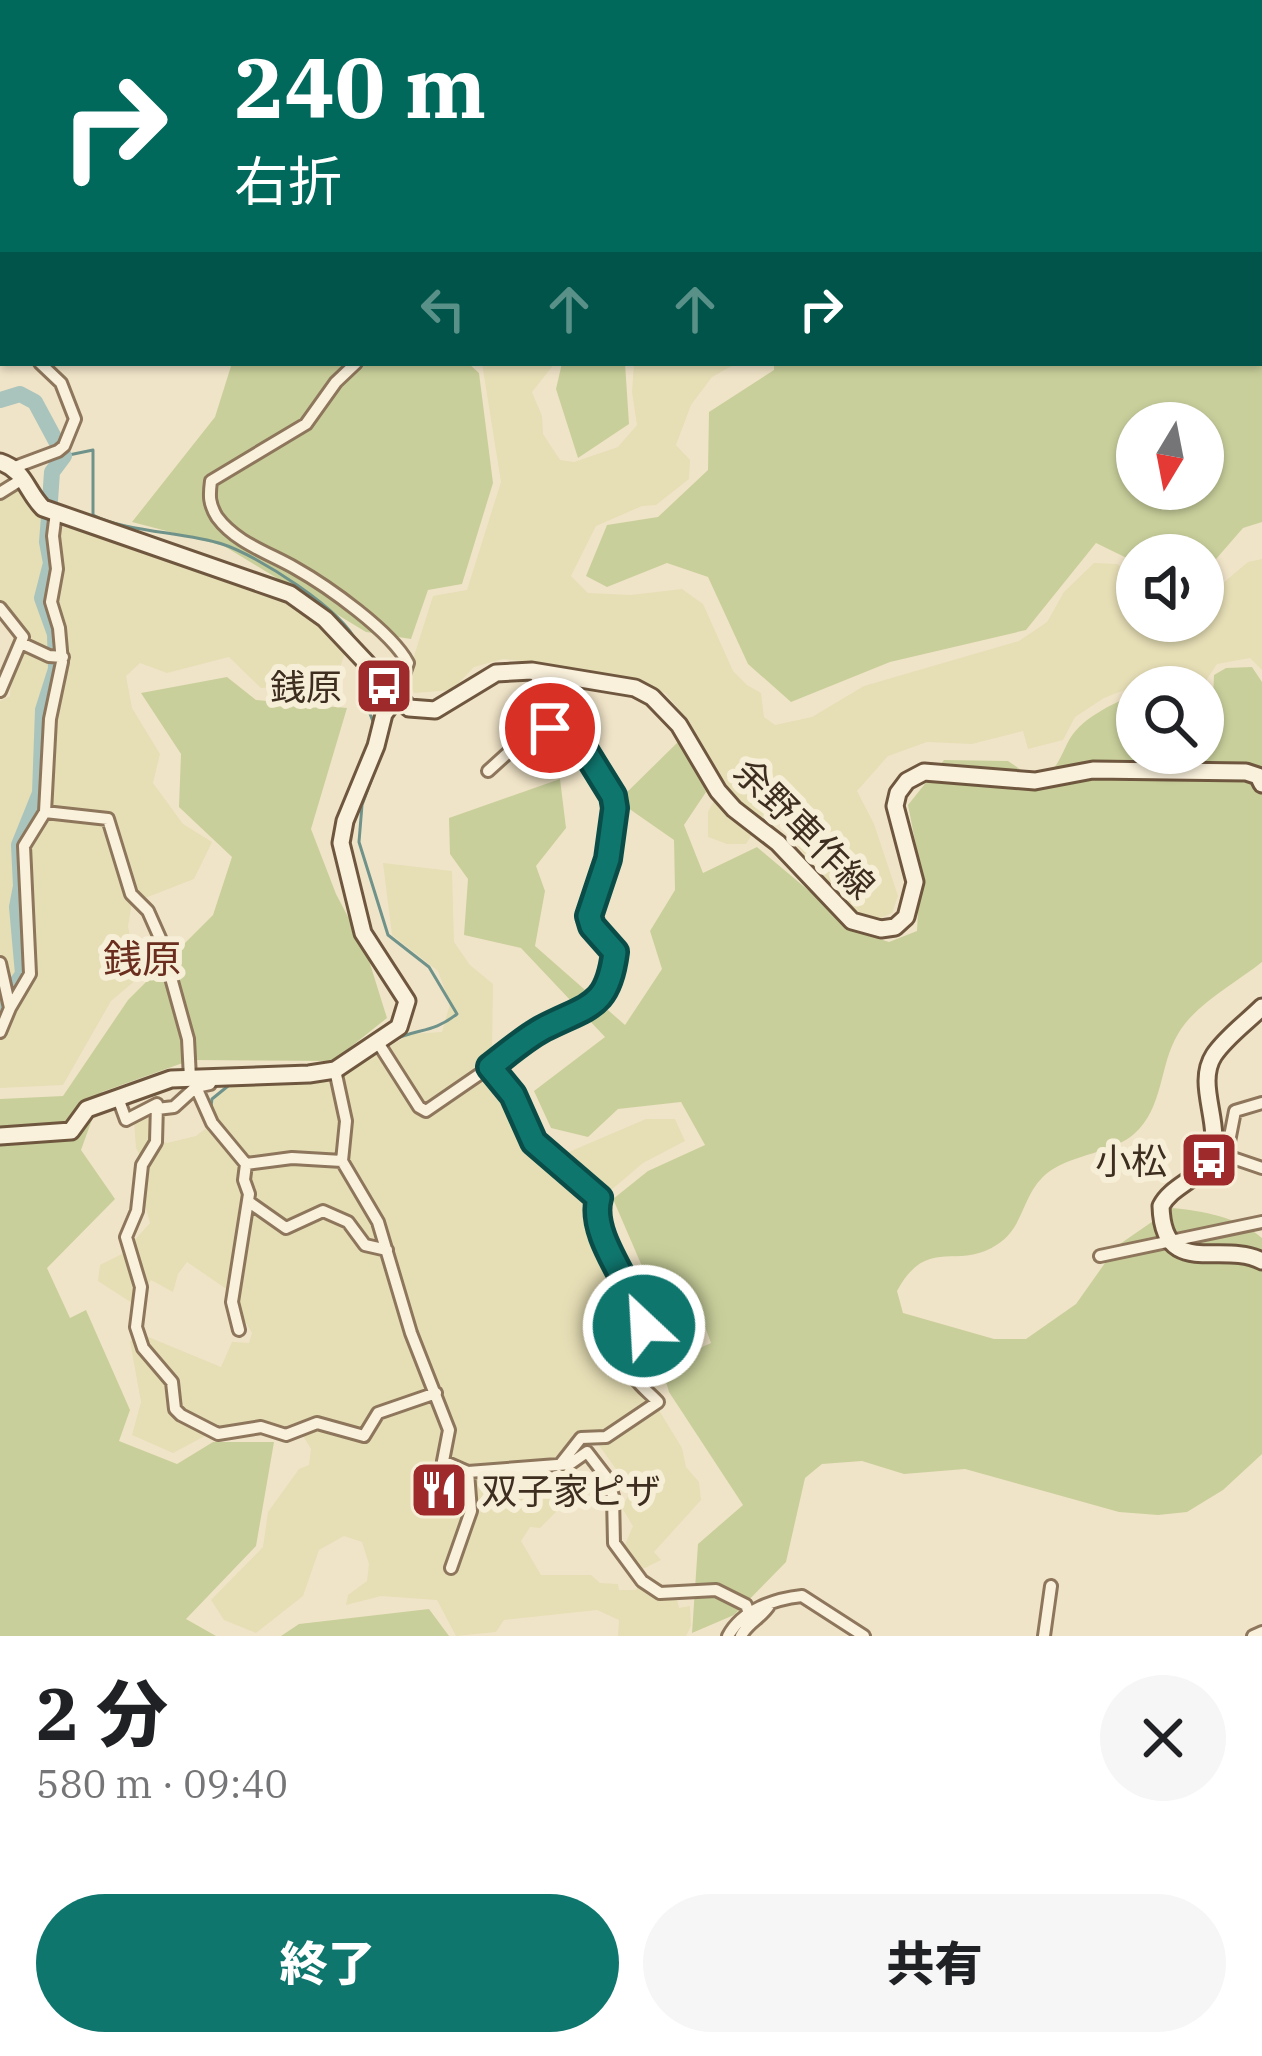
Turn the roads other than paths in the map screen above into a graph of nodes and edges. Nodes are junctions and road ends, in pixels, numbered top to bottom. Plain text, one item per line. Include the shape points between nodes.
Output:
1 (44, 366) edge
2 (353, 366) edge
3 (13, 469) edge
4 (0, 494) edge
5 (56, 512) junction
6 (0, 608) edge
7 (21, 643) junction
8 (58, 656) junction
9 (532, 671) junction
10 (0, 691) edge
11 (396, 698) junction
12 (565, 720) junction
13 (488, 771) dead end
14 (1261, 778) edge
15 (45, 812) junction
16 (0, 963) edge
17 (8, 1001) junction
18 (1262, 1006) edge
19 (0, 1032) edge
20 (377, 1041) junction
21 (490, 1067) junction
22 (335, 1070) junction
23 (193, 1082) junction
24 (159, 1084) junction
25 (118, 1098) junction
26 (1262, 1103) edge
27 (157, 1106) junction
28 (0, 1136) edge
29 (1227, 1156) junction
30 (342, 1161) junction
31 (246, 1164) junction
32 (1204, 1166) junction
33 (1262, 1168) edge
34 (249, 1202) junction
35 (1262, 1222) edge
36 (1170, 1239) junction
37 (386, 1250) junction
38 (1100, 1256) dead end
39 (1262, 1261) edge
40 (239, 1330) dead end
41 (436, 1393) junction
42 (559, 1466) junction
43 (468, 1472) junction
44 (451, 1568) dead end
45 (1051, 1586) dead end
46 (770, 1604) junction
47 (749, 1612) junction
48 (1262, 1632) edge
49 (728, 1636) edge
50 (741, 1636) edge
51 (864, 1636) edge
52 (1044, 1636) edge
53 (1253, 1636) edge

1 - 3 street via 74,412 61,449
2 - 11 street via 306,424 211,482 209,500 239,536 358,610 403,653 408,663
3 - 4 street
3 - 5 main road via 43,508
5 - 8 street via 51,602
5 - 11 main road via 290,594 325,619
6 - 7 street via 22,632
7 - 8 street
7 - 10 street
8 - 15 street
9 - 11 main road, 余野車作線 via 496,673 424,712
9 - 12 street
9 - 14 main road, 余野車作線 via 652,697 679,725 718,791 865,928 895,927 913,899 895,806 907,781 924,772 1035,781 1093,770
11 - 20 main road via 341,843 363,933 407,1000 399,1027
12 - 13 street via 531,732
12 - 21 street via 615,808 589,916 615,952 611,982 592,1006 540,1030
15 - 17 street via 25,846 27,983
15 - 23 street via 108,819 130,894 160,938
16 - 17 street
17 - 19 street
18 - 32 main road via 1214,1055 1214,1144
20 - 21 street via 427,1111
20 - 22 main road
21 - 42 street via 534,1142 599,1198 597,1218 644,1326 630,1370 658,1402 605,1438 581,1438
22 - 23 main road
22 - 30 street via 346,1121
23 - 24 main road
23 - 27 street via 174,1107
23 - 31 street via 212,1123
24 - 25 main road
24 - 27 street
25 - 27 street via 126,1120
25 - 28 main road via 87,1109 71,1131
26 - 29 street via 1234,1111
27 - 41 street via 157,1142 142,1165 126,1238 141,1287 136,1327 172,1382 175,1409 218,1434 261,1427 286,1436 317,1423 364,1436 378,1413
29 - 32 street via 1221,1166
29 - 33 street
30 - 31 street
30 - 37 street
31 - 34 street
32 - 36 main road via 1161,1206
34 - 37 street via 286,1228 323,1211 348,1222 365,1245
34 - 40 street via 232,1302
35 - 36 street
36 - 38 street
36 - 39 main road via 1189,1256 1232,1252
37 - 41 street
41 - 43 street via 449,1430 443,1461
42 - 43 street
42 - 47 street via 586,1452 607,1478 614,1543 642,1581 659,1593 716,1590
43 - 44 street via 471,1510
45 - 52 street
46 - 47 street
46 - 50 street
46 - 51 street via 802,1596
47 - 49 street
48 - 53 street

